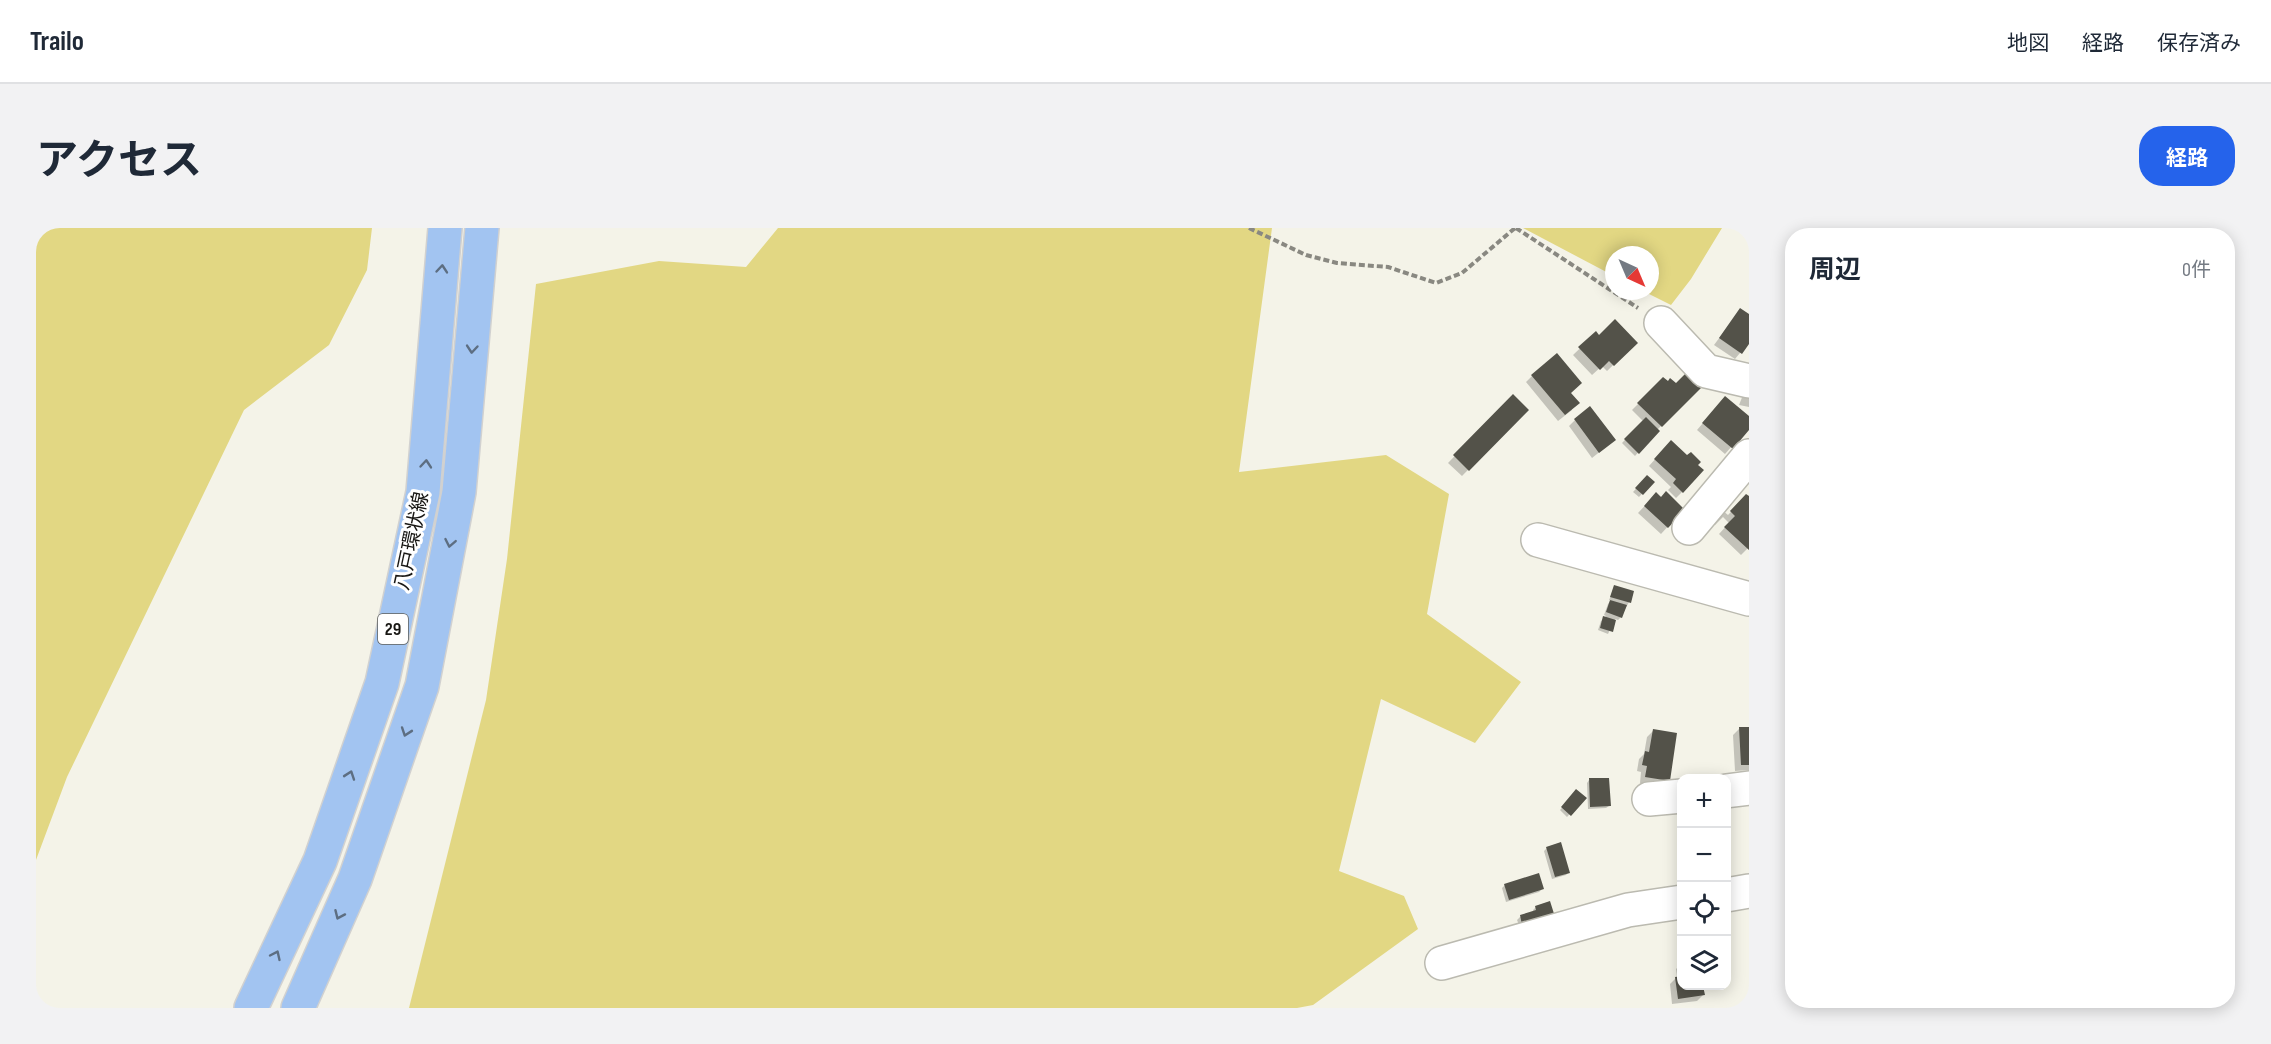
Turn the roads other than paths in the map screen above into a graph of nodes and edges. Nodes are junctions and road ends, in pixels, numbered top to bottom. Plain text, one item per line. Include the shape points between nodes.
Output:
1 (445, 228) edge
2 (482, 228) edge
3 (1661, 323) road end
4 (1749, 381) edge
5 (1749, 456) edge
6 (1689, 528) dead end
7 (1538, 540) dead end
8 (1749, 599) edge
9 (1749, 788) edge
10 (1731, 790) edge
11 (1677, 796) edge
12 (1649, 799) dead end
13 (1749, 891) edge
14 (1731, 894) edge
15 (1677, 903) edge
16 (1442, 963) dead end
17 (251, 1008) edge
18 (298, 1008) edge

17 -> 1 main road, 八戸環状線 / 29 via 320,861 382,683 423,492
2 -> 18 main road, 八戸環状線 / 29 via 459,492 422,686 355,879
3 - 4 street via 1706,371
5 - 6 street
7 - 8 street
9 - 10 street
11 - 12 street
13 - 14 street
15 - 16 street via 1628,910

